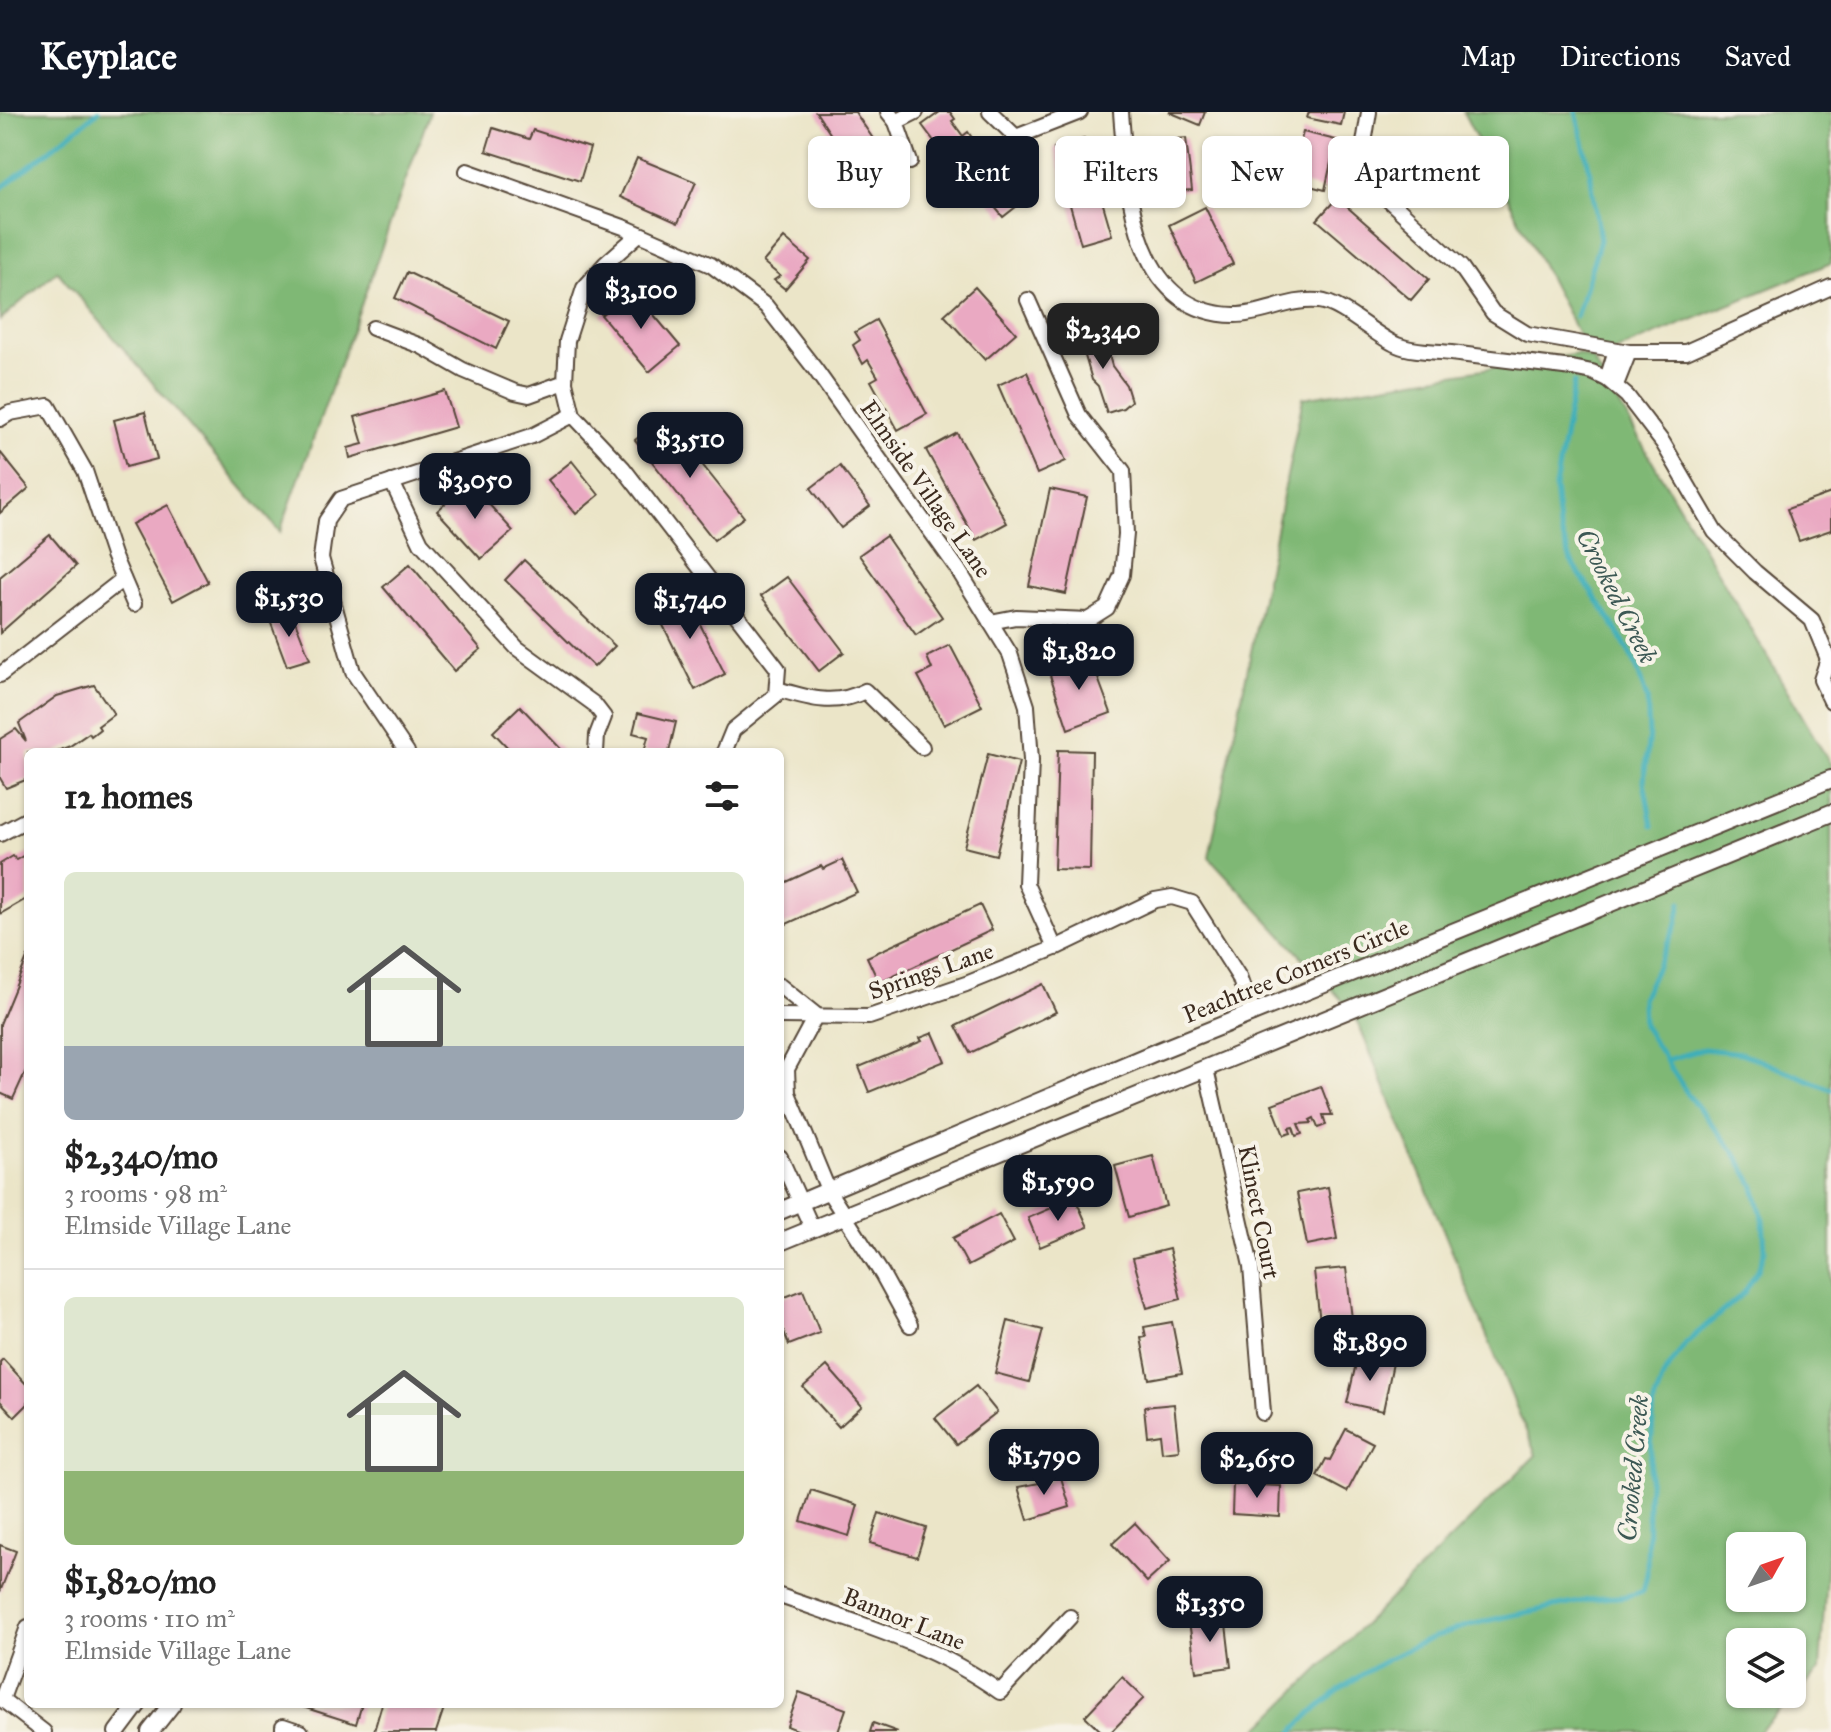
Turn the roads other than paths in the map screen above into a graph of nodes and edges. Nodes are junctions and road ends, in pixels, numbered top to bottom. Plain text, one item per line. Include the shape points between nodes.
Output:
1 (916, 112) edge
2 (990, 112) edge
3 (1080, 112) edge
4 (1121, 112) edge
5 (1369, 112) edge
6 (892, 117) edge
7 (900, 136) edge
8 (467, 171) dead end
9 (639, 234) junction
10 (1831, 287) edge
11 (1028, 300) dead end
12 (373, 328) dead end
13 (1622, 351) junction
14 (565, 382) junction
15 (1612, 382) junction
16 (573, 415) junction
17 (0, 419) edge
18 (392, 482) junction
19 (123, 579) junction
20 (134, 604) dead end
21 (990, 622) junction
22 (1829, 660) edge
23 (0, 675) edge
24 (777, 689) junction
25 (1831, 701) edge
26 (922, 747) dead end
27 (404, 748) edge
28 (596, 748) edge
29 (726, 748) edge
30 (1831, 779) edge
31 (1831, 813) edge
32 (24, 821) edge
33 (0, 834) edge
34 (1055, 948) junction
35 (784, 989) edge
36 (1252, 1014) junction
37 (816, 1015) junction
38 (784, 1016) edge
39 (1206, 1069) junction
40 (784, 1091) edge
41 (784, 1166) edge
42 (829, 1192) junction
43 (800, 1203) junction
44 (784, 1209) edge
45 (844, 1215) junction
46 (812, 1228) junction
47 (784, 1240) edge
48 (910, 1325) dead end
49 (1263, 1413) dead end
50 (784, 1597) edge
51 (1070, 1617) dead end
52 (24, 1638) edge
53 (1, 1699) edge
54 (135, 1708) edge
55 (169, 1708) edge
56 (44, 1732) edge
57 (117, 1732) edge
58 (150, 1732) edge
59 (283, 1732) edge
60 (301, 1732) edge

1 - 6 street
2 - 3 street via 1016,137
4 - 15 street via 1127,192 1146,254 1184,303 1240,315 1321,301 1398,346 1572,368
5 - 13 street via 1361,162 1369,182 1461,267 1493,313 1527,334
6 - 7 street
8 - 9 street, Elmside Village Lane
9 - 14 street via 584,288 567,341
9 - 21 street, Elmside Village Lane via 711,265 766,306 957,568
10 - 13 street via 1686,352
11 - 21 street via 1079,415 1123,471 1122,575 1107,608 1088,620 1016,617
12 - 14 street via 515,392 529,395
13 - 15 street
14 - 16 street
15 - 22 street via 1663,443 1715,532 1812,620
16 - 18 street via 532,436
16 - 24 street via 623,468 778,669
17 - 19 street via 48,406 85,471
18 - 27 street via 341,499 326,521 321,558 353,672
18 - 28 street via 421,543 517,648 604,717
19 - 20 street
19 - 23 street
21 - 34 street, Elmside Village Lane via 1010,654 1027,706 1031,760 1026,884
22 - 25 street via 1821,680
24 - 26 street via 826,702 865,691
24 - 29 street via 733,730
30 - 36 street, Peachtree Corners Circle
31 - 39 street
32 - 33 street
34 - 36 street via 1155,900 1172,897 1192,903 1239,977
34 - 37 street, Springs Lane via 869,1017
35 - 37 street
36 - 42 street, Peachtree Corners Circle
37 - 38 street, Springs Lane
37 - 40 street via 787,1069
39 - 45 street
39 - 49 street, Klinect Court via 1251,1266
40 - 42 street
41 - 43 street
42 - 43 street, Peachtree Corners Circle
42 - 45 street
43 - 44 street, Peachtree Corners Circle
43 - 46 street
45 - 46 street
45 - 48 street
46 - 47 street
50 - 51 street, Bannor Lane via 913,1642 1000,1692
52 - 53 street
53 - 56 street
54 - 57 street
55 - 58 street
59 - 60 street via 283,1726

